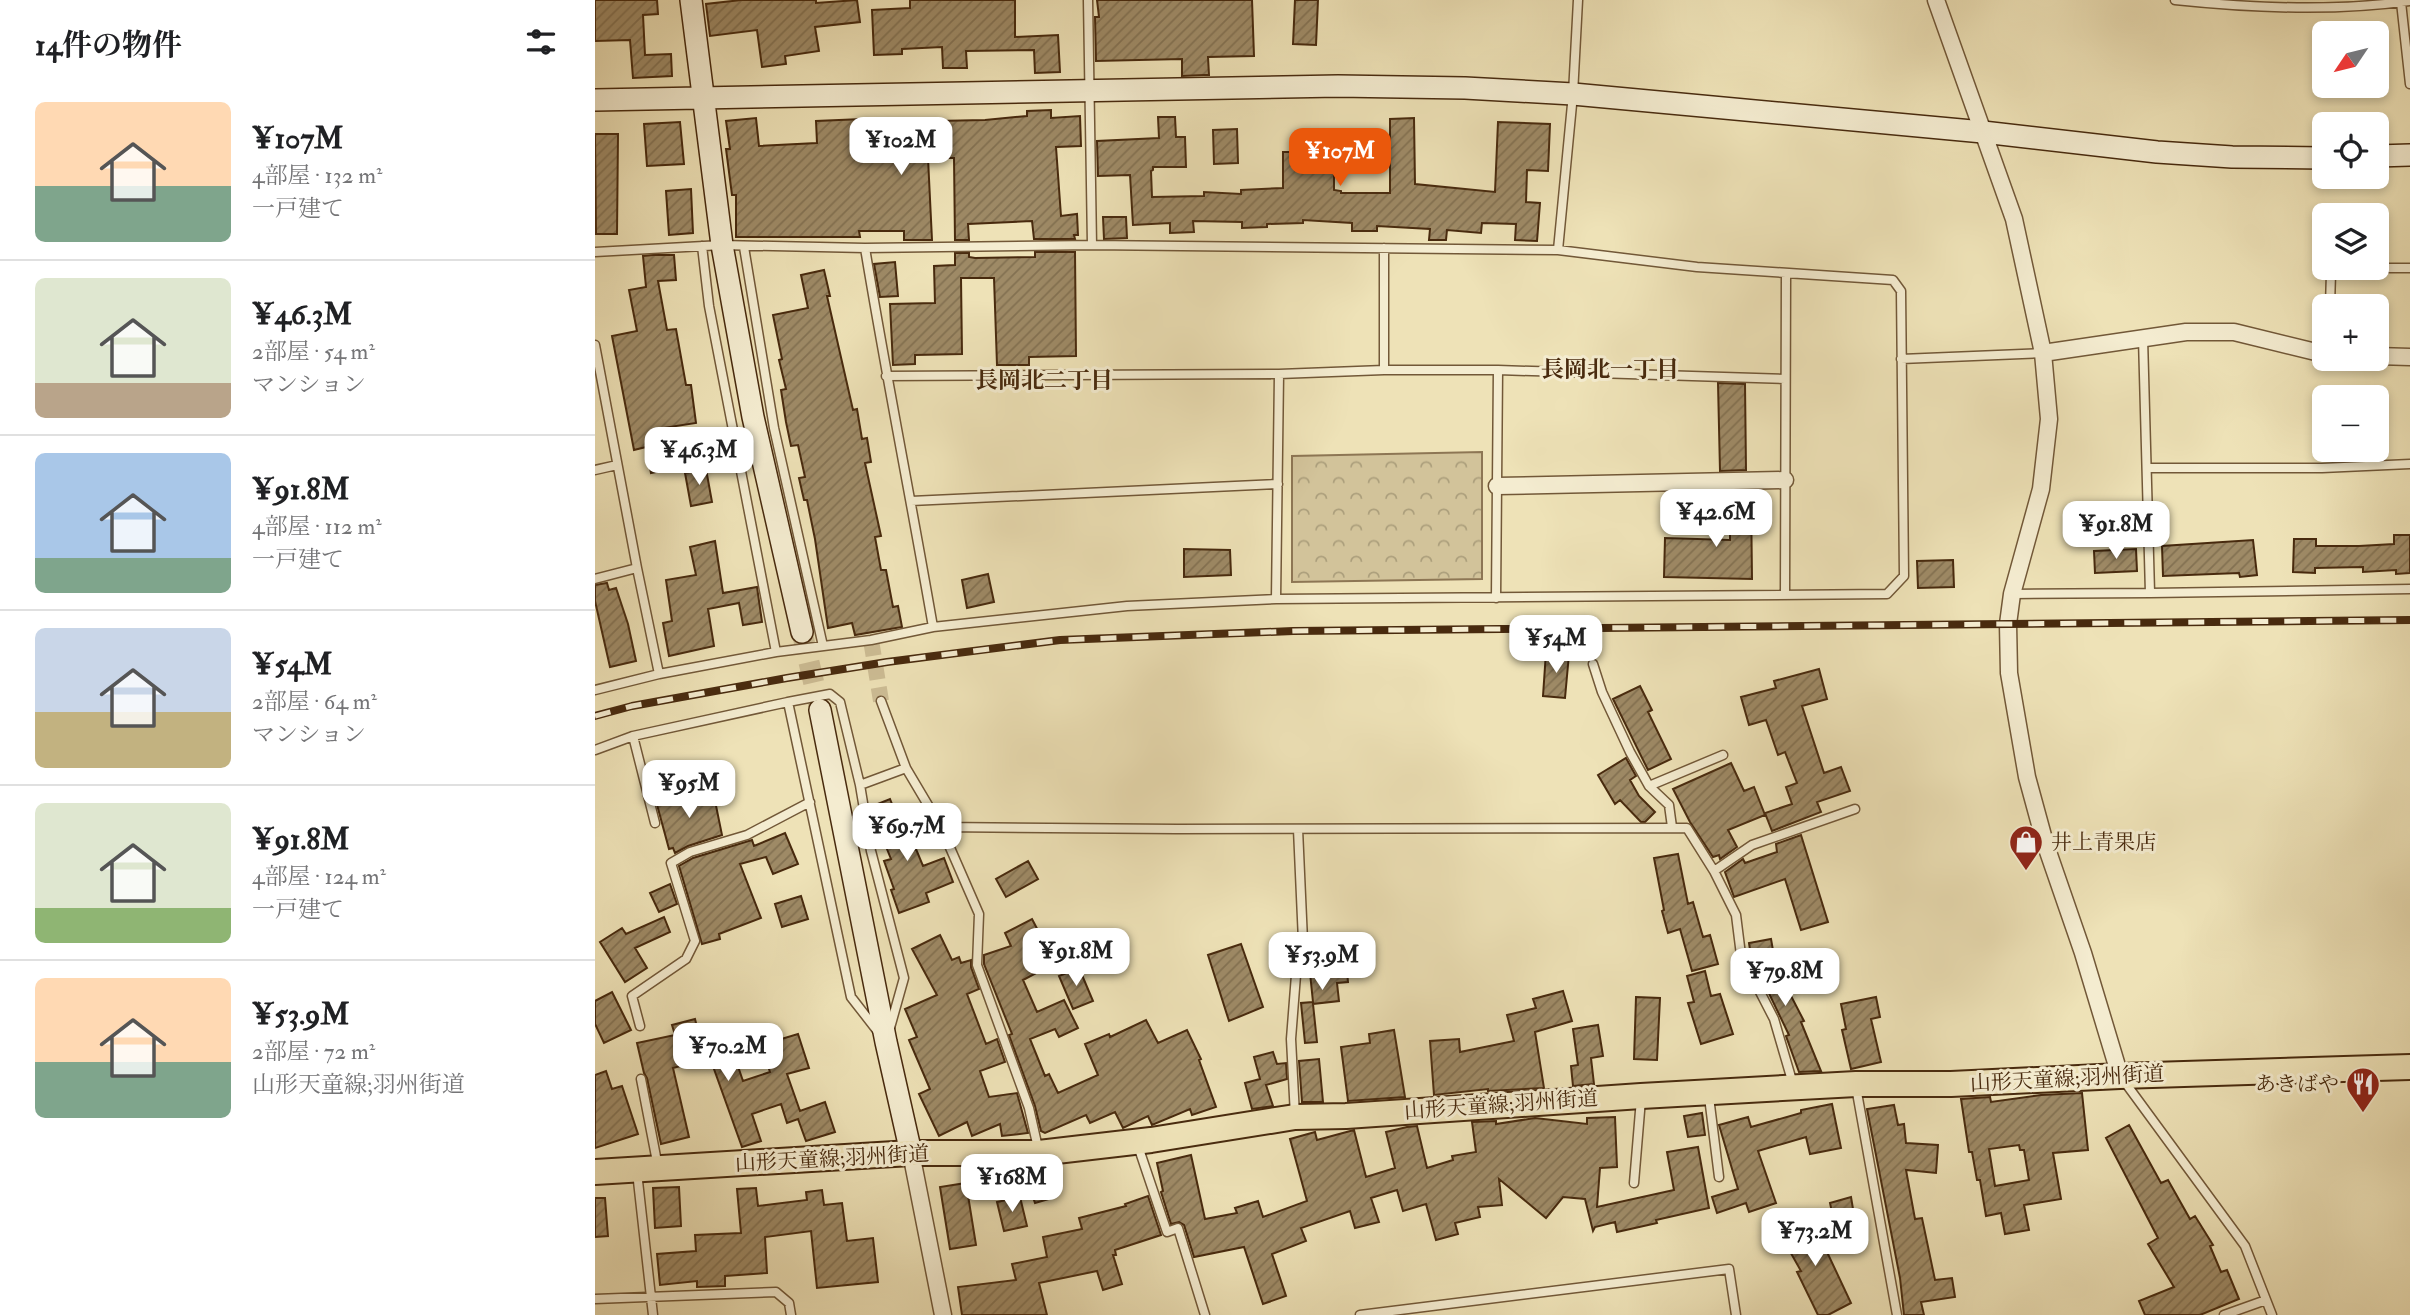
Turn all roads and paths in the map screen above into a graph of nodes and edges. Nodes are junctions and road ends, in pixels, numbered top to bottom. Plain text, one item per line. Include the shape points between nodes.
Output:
1 (691, 0) edge
2 (1088, 0) edge
3 (1579, 0) edge
4 (1936, 0) edge
5 (2175, 0) edge
6 (2218, 2) edge
7 (2405, 2) edge
8 (2410, 84) edge
9 (1089, 90) junction
10 (1573, 94) junction
11 (705, 96) junction
12 (595, 100) edge
13 (1983, 132) junction
14 (2410, 155) edge
15 (2389, 156) edge
16 (2312, 158) edge
17 (712, 245) junction
18 (1092, 245) junction
19 (744, 247) junction
20 (865, 248) junction
21 (1384, 248) junction
22 (1558, 250) junction
23 (595, 252) edge
24 (2410, 268) edge
25 (1786, 273) junction
26 (2330, 294) edge
27 (2143, 338) junction
28 (595, 345) edge
29 (2312, 351) edge
30 (2043, 353) junction
31 (2389, 356) edge
32 (2410, 357) edge
33 (1901, 359) junction
34 (596, 361) edge
35 (1384, 370) junction
36 (1498, 370) junction
37 (1279, 374) junction
38 (886, 376) junction
39 (1785, 379) junction
40 (2410, 464) edge
41 (617, 465) junction
42 (2147, 468) junction
43 (595, 470) edge
44 (1785, 480) junction
45 (1278, 484) junction
46 (1497, 486) junction
47 (911, 501) junction
48 (636, 568) junction
49 (595, 579) edge
50 (2410, 589) edge
51 (2150, 593) junction
52 (1785, 594) junction
53 (2013, 594) junction
54 (1496, 598) junction
55 (1276, 599) junction
56 (933, 627) junction
57 (802, 632) tunnel mouth
58 (823, 646) junction
59 (776, 652) junction
60 (1593, 664) dead end
61 (659, 674) junction
62 (595, 690) edge
63 (881, 701) tunnel mouth
64 (788, 702) junction
65 (820, 710) tunnel mouth
66 (633, 736) junction
67 (595, 750) edge
68 (1723, 755) dead end
69 (906, 768) junction
70 (860, 785) junction
71 (1649, 786) junction
72 (810, 802) junction
73 (1856, 809) dead end
74 (655, 823) dead end
75 (941, 827) junction
76 (1672, 827) junction
77 (1298, 829) junction
78 (1714, 871) junction
79 (640, 1026) dead end
80 (886, 1042) junction
81 (2410, 1067) edge
82 (2120, 1076) junction
83 (641, 1079) dead end
84 (1856, 1084) junction
85 (1794, 1088) junction
86 (1708, 1092) junction
87 (1641, 1096) junction
88 (1295, 1117) junction
89 (1137, 1142) junction
90 (911, 1153) junction
91 (1039, 1153) junction
92 (648, 1170) junction
93 (595, 1172) edge
94 (1719, 1177) dead end
95 (1634, 1183) dead end
96 (651, 1298) junction
97 (595, 1299) edge
98 (2266, 1300) junction
99 (653, 1315) edge
100 (791, 1315) edge
101 (943, 1315) edge
102 (1205, 1315) edge
103 (1360, 1315) edge
104 (1736, 1315) edge
105 (1897, 1315) edge
106 (2224, 1315) edge
107 (2272, 1315) edge

1 - 11 street
2 - 9 lane
3 - 10 lane
4 - 13 street
5 - 6 lane
6 - 7 lane via 2319,7
7 - 8 lane
9 - 10 street via 1338,86
9 - 11 street
9 - 18 lane
10 - 13 street
10 - 22 lane
11 - 12 street
11 - 17 street
13 - 16 street via 2232,158
13 - 30 street via 2014,219
14 - 15 street
17 - 19 lane
17 - 23 lane
17 - 57 street
17 - 59 lane via 709,306
18 - 20 lane
18 - 21 lane
19 - 20 lane
19 - 58 lane via 774,428
20 - 38 lane
21 - 22 lane
21 - 35 lane
22 - 25 lane
24 - 26 lane via 2338,268 2331,273
25 - 33 lane via 1893,280 1901,291
25 - 39 lane
27 - 29 street via 2234,332
27 - 30 street
27 - 42 lane
28 - 34 lane
30 - 33 lane
30 - 53 street via 2049,419 2041,489
31 - 32 street
33 - 52 lane via 1904,576 1887,594
34 - 41 lane
35 - 36 lane
35 - 37 lane
36 - 39 lane
36 - 46 lane
37 - 38 lane
37 - 45 lane
38 - 47 lane
39 - 44 lane
40 - 42 lane
41 - 43 lane
41 - 48 lane
42 - 51 lane
44 - 46 street
44 - 52 lane
45 - 47 lane
45 - 55 lane
46 - 54 lane
47 - 56 lane
48 - 49 lane
48 - 61 lane
50 - 51 lane
51 - 53 lane
52 - 54 lane
53 - 82 street via 2009,673 2027,777
54 - 55 lane
55 - 56 lane via 1126,606
56 - 58 lane
58 - 59 lane
59 - 61 lane
60 - 71 lane via 1602,692
61 - 62 lane
63 - 69 lane
64 - 66 lane
64 - 70 lane via 830,694 840,702
64 - 72 lane
65 - 80 street
66 - 67 lane
66 - 74 lane
68 - 71 lane
69 - 70 lane
69 - 75 lane
70 - 80 lane via 871,851 904,978
71 - 76 lane via 1669,805
72 - 79 lane via 747,835 690,852 671,863 695,941 686,959 632,996
72 - 80 lane via 851,997
73 - 78 lane via 1752,845
75 - 77 lane
75 - 91 lane via 979,914 977,965 1029,1108
76 - 77 lane
76 - 78 lane via 1687,828
77 - 88 lane via 1303,941 1291,1039
78 - 85 lane via 1736,915 1741,955 1774,1019
80 - 90 street
81 - 82 main road, 山形天童線;羽州街道
82 - 84 main road, 山形天童線;羽州街道
82 - 98 lane via 2245,1246
83 - 92 lane
84 - 85 main road, 山形天童線;羽州街道
84 - 105 lane
85 - 86 main road, 山形天童線;羽州街道
86 - 87 main road, 山形天童線;羽州街道
86 - 94 lane
87 - 88 main road, 山形天童線;羽州街道
87 - 95 lane
88 - 89 main road, 山形天童線;羽州街道
89 - 91 main road, 山形天童線;羽州街道
89 - 102 lane via 1167,1231 1178,1228
90 - 91 main road, 山形天童線;羽州街道
90 - 92 main road, 山形天童線;羽州街道
90 - 101 street
92 - 93 main road, 山形天童線;羽州街道
92 - 96 lane
96 - 97 lane
96 - 99 lane
96 - 100 lane via 776,1292 789,1303
98 - 106 lane
98 - 107 lane
103 - 104 lane via 1730,1269

